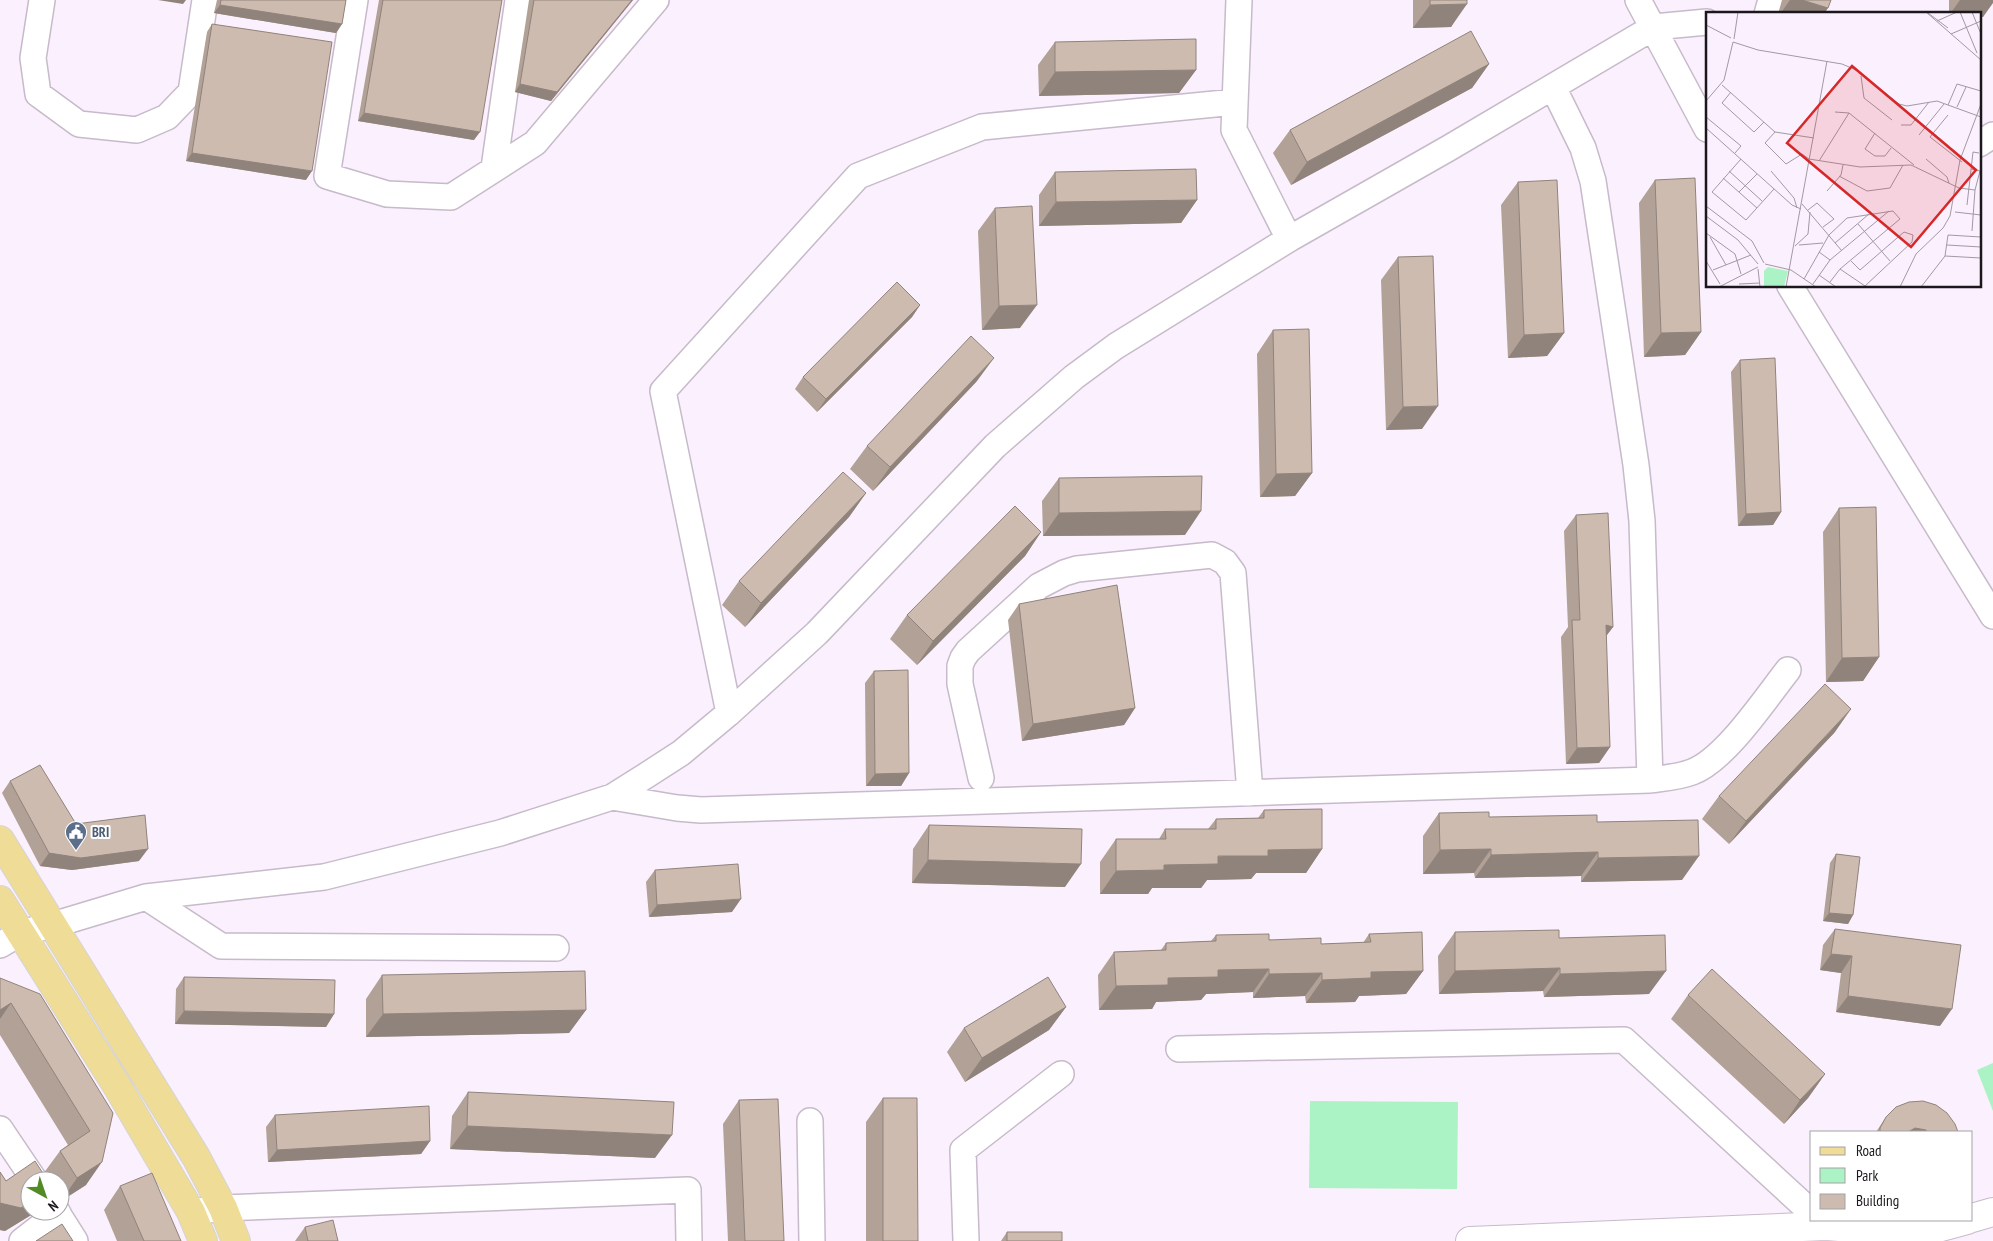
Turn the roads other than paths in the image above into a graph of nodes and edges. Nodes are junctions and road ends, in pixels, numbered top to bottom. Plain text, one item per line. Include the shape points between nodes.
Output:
1 (42, 0) edge
2 (205, 0) edge
3 (355, 0) edge
4 (518, 0) edge
5 (1239, 0) edge
6 (1638, 0) edge
7 (655, 1) edge
8 (1706, 22) edge
9 (1654, 28) junction
10 (1553, 87) junction
11 (1235, 102) junction
12 (1706, 127) edge
13 (1993, 136) edge
14 (1980, 143) edge
15 (494, 168) junction
16 (1289, 239) junction
17 (1791, 288) edge
18 (1993, 616) edge
19 (1788, 670) dead end
20 (729, 713) junction
21 (981, 778) dead end
22 (1650, 780) junction
23 (1250, 792) junction
24 (612, 797) junction
25 (0, 840) edge
26 (146, 898) junction
27 (0, 900) edge
28 (53, 925) junction
29 (10, 939) edge
30 (556, 948) dead end
31 (1179, 1049) dead end
32 (1061, 1074) dead end
33 (810, 1122) dead end
34 (0, 1129) edge
35 (29, 1171) edge
36 (223, 1208) junction
37 (1810, 1211) edge
38 (191, 1212) junction
39 (1993, 1212) edge
40 (1973, 1218) edge
41 (1810, 1220) edge
42 (46, 1221) edge
43 (63, 1221) edge
44 (1833, 1221) edge
45 (1963, 1221) edge
46 (22, 1241) edge
47 (75, 1241) edge
48 (203, 1241) edge
49 (236, 1241) edge
50 (689, 1241) edge
51 (812, 1241) edge
52 (966, 1241) edge
53 (1470, 1241) edge

1 - 2 street via 33,58 38,94 79,124 137,130 167,117 191,92
3 - 15 street via 327,176 387,194 451,197
4 - 15 street
5 - 11 street
6 - 9 street
7 - 15 street via 535,143
8 - 9 street
9 - 10 street
9 - 12 street
10 - 16 street
10 - 22 street via 1583,148 1593,180 1636,465 1644,551
11 - 16 street via 1234,130
11 - 20 street via 982,126 858,176 663,391
13 - 14 street
16 - 20 street via 1116,346 1047,400 971,470 817,633
17 - 18 street
19 - 22 street via 1709,762 1692,772
20 - 24 street via 648,776
21 - 23 street via 960,684 960,666 968,650 1039,586 1064,573 1212,555 1225,562 1233,573
22 - 23 street
23 - 24 street via 701,810
24 - 26 street via 500,833 324,877
25 - 28 main road
26 - 28 street
26 - 30 street via 221,946
27 - 29 main road
28 - 29 street
28 - 36 main road via 196,1157
29 - 38 main road via 117,1086
31 - 37 street via 1624,1040
32 - 52 street via 962,1150
33 - 51 street
34 - 35 street
36 - 38 street
36 - 49 main road
36 - 50 street via 688,1190
38 - 48 main road
39 - 40 main road
41 - 53 main road
42 - 46 street
43 - 47 street
44 - 45 main road via 1919,1233

